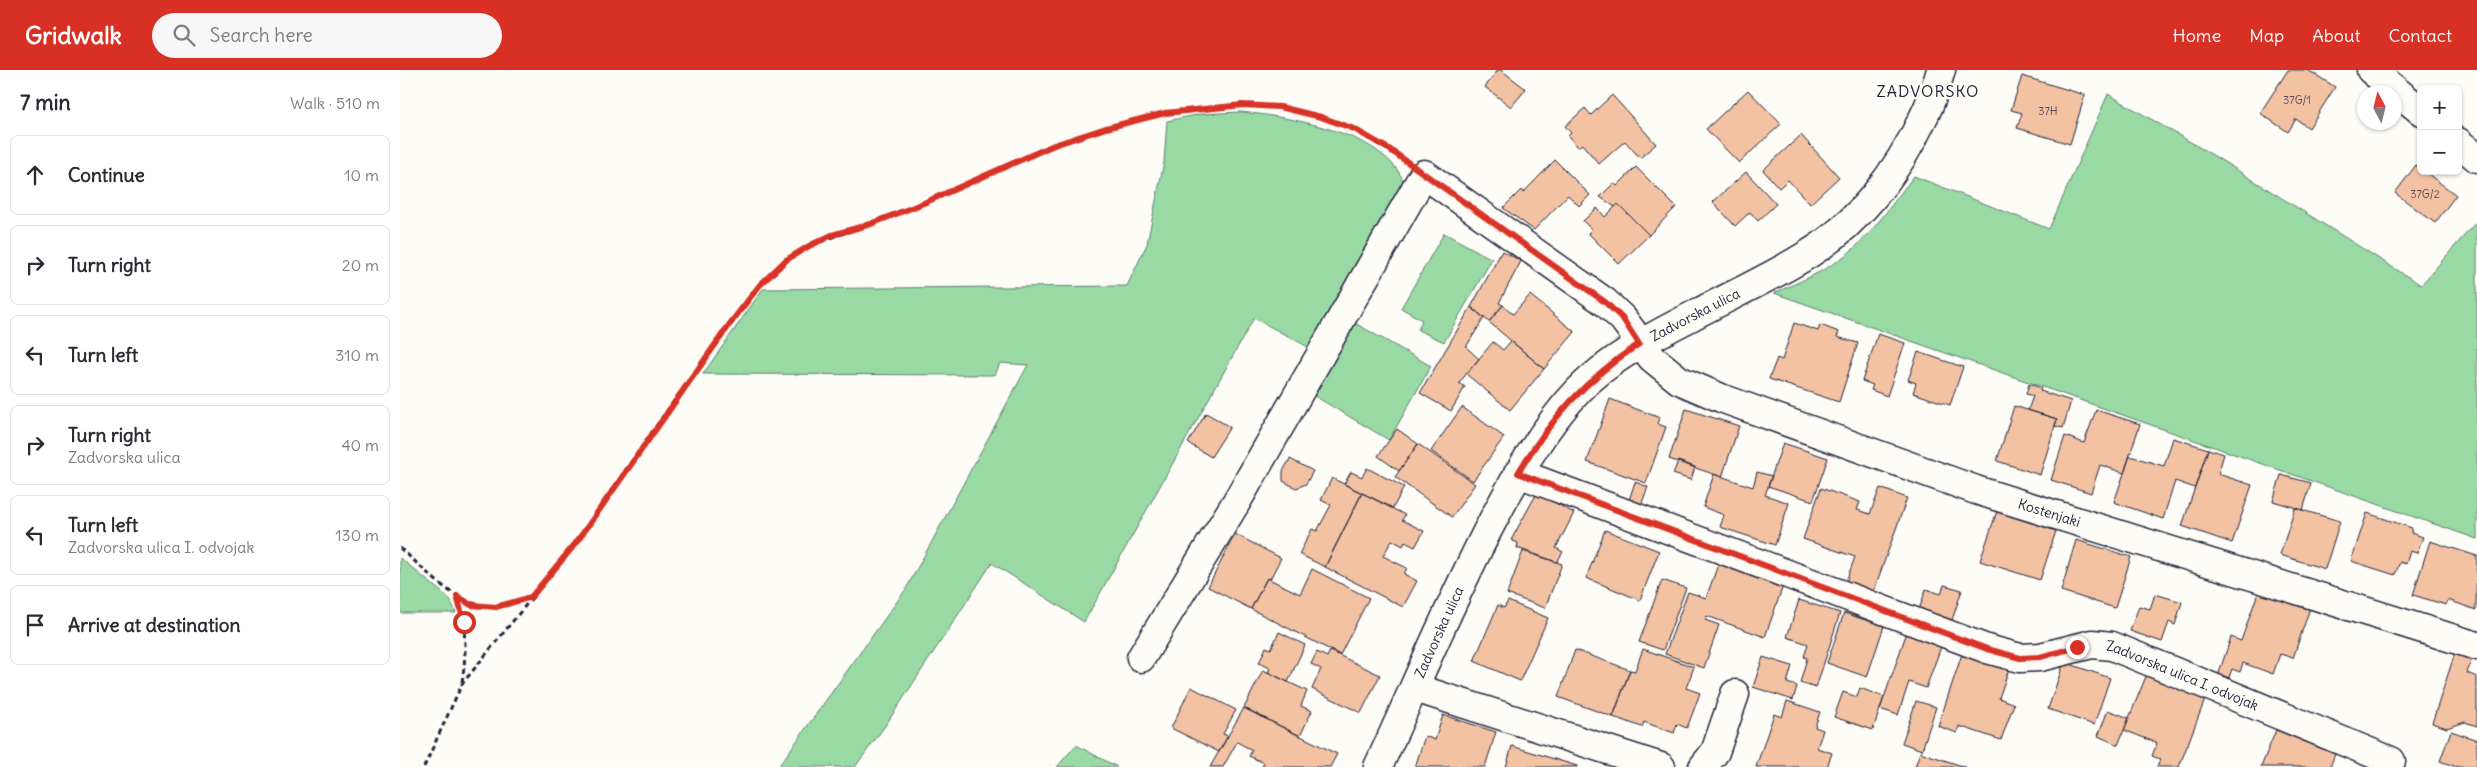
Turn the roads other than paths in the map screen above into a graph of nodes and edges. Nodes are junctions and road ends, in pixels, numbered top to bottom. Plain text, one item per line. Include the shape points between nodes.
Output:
1 (1941, 70) edge
2 (2371, 70) edge
3 (2417, 108) edge
4 (2462, 145) edge
5 (2477, 158) edge
6 (1639, 344) junction
7 (1518, 473) junction
8 (2477, 646) edge
9 (1141, 658) dead end
10 (1415, 688) junction
11 (1736, 694) dead end
12 (2390, 762) dead end
13 (1378, 767) edge
14 (1660, 767) edge
15 (1703, 767) edge

1 - 6 street, Zadvorska ulica via 1924,118 1902,156 1874,196 1845,226 1809,254
2 - 3 street
4 - 5 street
6 - 7 street, Zadvorska ulica via 1608,364 1580,389 1534,447
6 - 8 street, Kostenjaki via 1679,380 1930,474
6 - 9 street, Kostenjaki via 1623,319 1605,302 1424,174 1237,501
7 - 10 street, Zadvorska ulica via 1476,554
7 - 12 street, Zadvorska ulica I. odvojak via 1987,649 2020,658 2040,657 2092,644 2112,646
10 - 13 street, Zadvorska ulica
10 - 14 street, Zadvorska ulica
11 - 15 street via 1715,752

